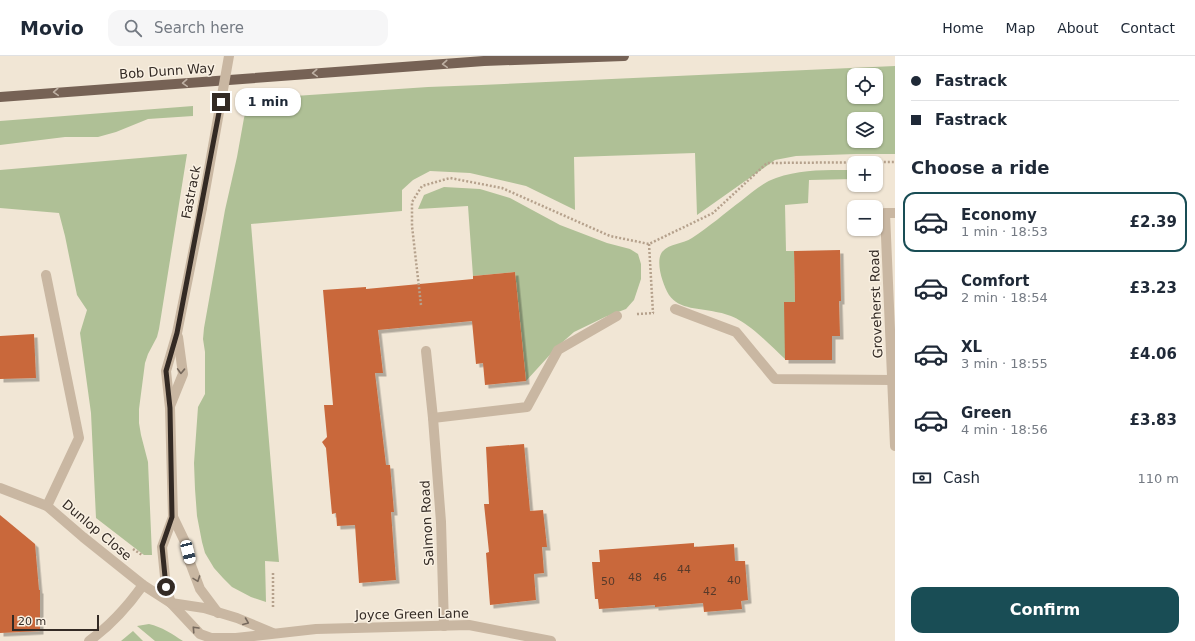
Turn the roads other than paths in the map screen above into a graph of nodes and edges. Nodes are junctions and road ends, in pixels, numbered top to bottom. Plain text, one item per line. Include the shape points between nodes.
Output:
1 (229, 56) edge
2 (624, 56) edge
3 (0, 96) edge
4 (895, 213) edge
5 (46, 275) dead end
6 (675, 309) road end
7 (616, 316) road end
8 (177, 333) junction
9 (426, 351) dead end
10 (892, 380) junction
11 (170, 408) junction
12 (433, 418) junction
13 (895, 446) edge
14 (0, 488) edge
15 (47, 506) junction
16 (172, 517) junction
17 (143, 585) junction
18 (171, 603) junction
19 (218, 613) junction
20 (444, 626) junction
21 (273, 633) junction
22 (89, 641) edge
23 (551, 641) edge

1 - 8 street, Fastrack, bridge
2 -> 3 main road, Bob Dunn Way via 484,61
4 - 10 street, Groveherst Road via 885,213
5 - 15 street via 79,438
6 - 10 street via 736,332 775,379
7 - 12 street via 558,350 527,407
8 - 11 street via 166,371
8 -> 11 street via 183,374
9 - 12 street, Salmon Road
10 - 13 street, Groveherst Road
11 - 16 street
12 - 20 street, Salmon Road via 441,522
14 - 15 street, Dunlop Close
15 - 17 street, Dunlop Close
16 - 18 street via 162,546 166,587
16 -> 19 street via 186,544 200,589
17 - 18 street, Dunlop Close
17 - 22 street via 109,624
18 - 19 street, Joyce Green Lane
21 -> 18 street, Joyce Green Lane via 236,638 211,638 200,634
19 -> 21 street, Joyce Green Lane
20 - 21 street, Joyce Green Lane via 316,629
20 - 23 street, Joyce Green Lane via 469,625

